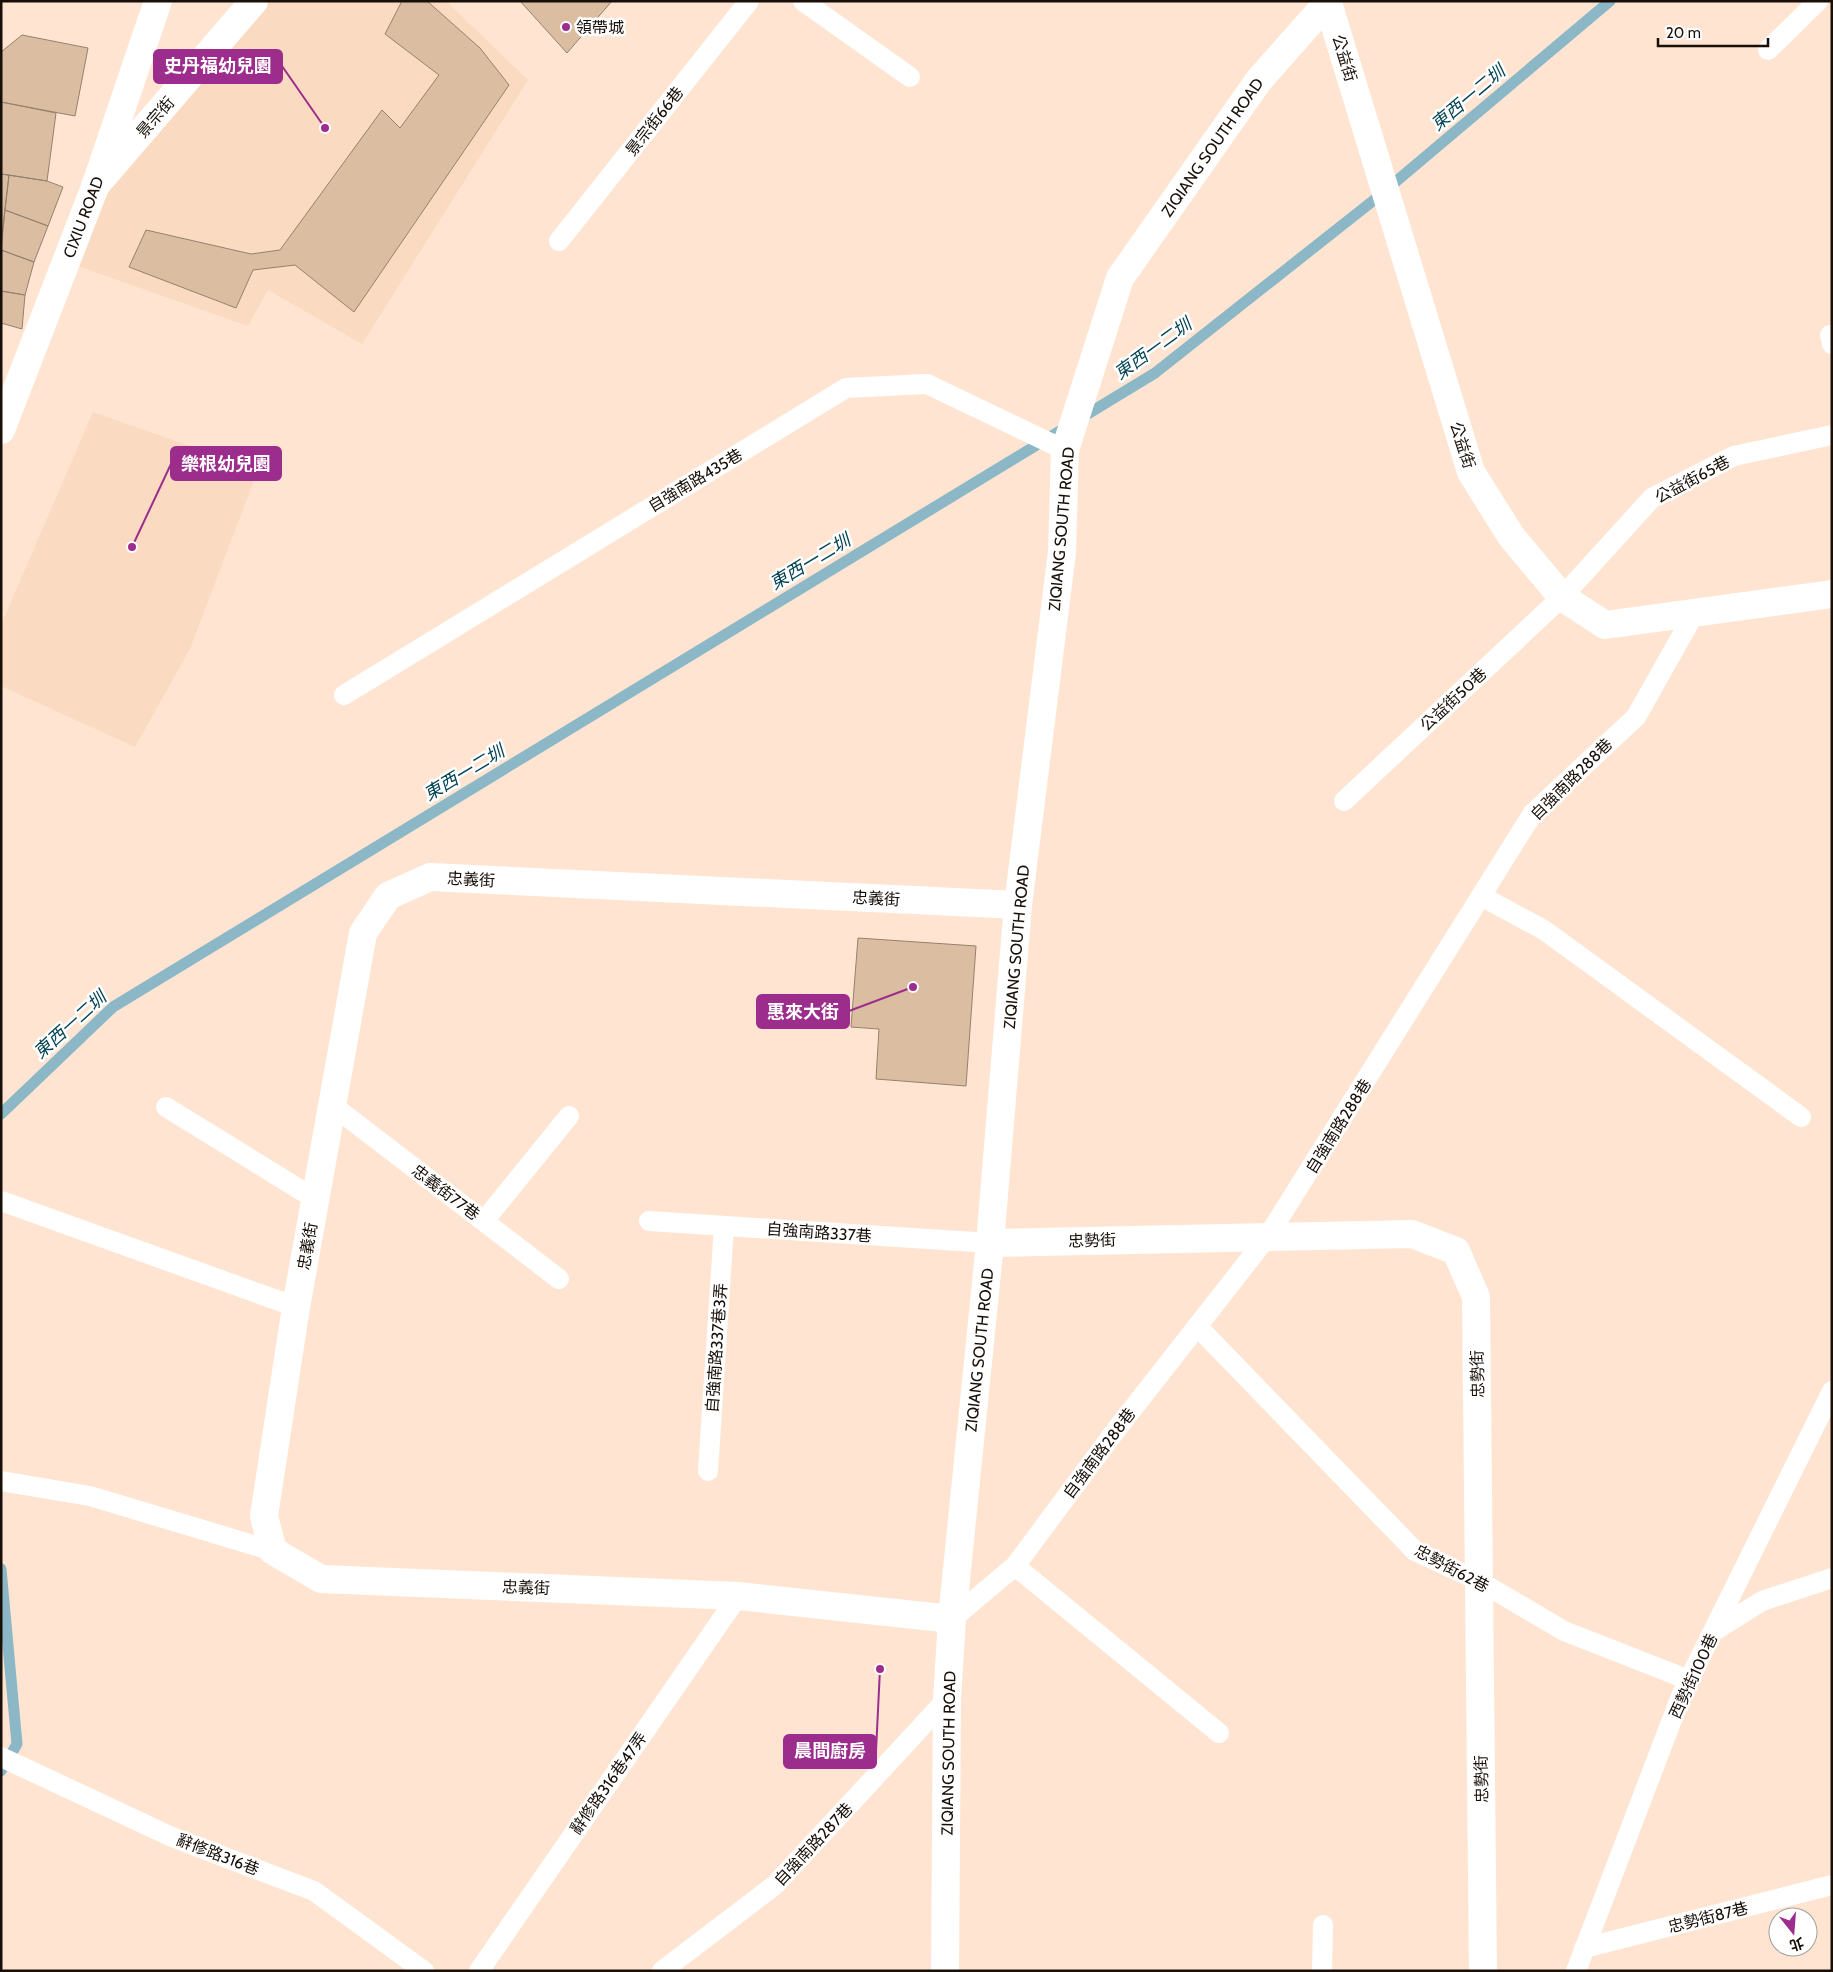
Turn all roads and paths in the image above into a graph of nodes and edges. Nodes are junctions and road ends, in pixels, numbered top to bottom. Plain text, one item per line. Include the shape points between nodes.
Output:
1 (158, 1) edge
2 (254, 1) edge
3 (749, 1) edge
4 (803, 1) edge
5 (1818, 1) edge
6 (1328, 2) edge
7 (1768, 50) dead end
8 (910, 77) dead end
9 (95, 187) junction
10 (559, 241) dead end
11 (4, 417) edge
12 (1832, 435) edge
13 (1065, 450) junction
14 (1832, 594) edge
15 (1562, 597) junction
16 (1694, 614) junction
17 (344, 695) dead end
18 (1344, 801) dead end
19 (1483, 897) junction
20 (1018, 905) junction
21 (332, 1105) junction
22 (166, 1107) dead end
23 (569, 1116) dead end
24 (1801, 1117) dead end
25 (316, 1199) junction
26 (1, 1201) edge
27 (484, 1221) junction
28 (649, 1221) dead end
29 (724, 1226) junction
30 (1268, 1236) junction
31 (990, 1243) junction
32 (559, 1279) dead end
33 (296, 1307) junction
34 (1197, 1326) junction
35 (1832, 1391) edge
36 (708, 1471) dead end
37 (1, 1481) edge
38 (273, 1551) junction
39 (1015, 1566) junction
40 (1832, 1578) edge
41 (1479, 1581) junction
42 (738, 1596) junction
43 (952, 1619) junction
44 (1713, 1632) junction
45 (1690, 1680) junction
46 (947, 1699) junction
47 (1220, 1733) dead end
48 (1, 1757) edge
49 (1832, 1885) edge
50 (1322, 1925) dead end
51 (1584, 1948) junction
52 (424, 1971) edge
53 (479, 1971) edge
54 (662, 1971) edge
55 (945, 1971) edge
56 (1322, 1971) edge
57 (1483, 1971) edge
58 (1576, 1971) edge

1 - 9 street, CIXIU ROAD
2 - 9 street, 景宗街
3 - 10 lane, 景宗街66巷
4 - 8 lane
5 - 7 lane
6 - 13 street, ZIQIANG SOUTH ROAD via 1259,80 1120,278
6 - 15 street, 公益街 via 1471,472 1511,536
9 - 11 street, CIXIU ROAD
12 - 15 lane, 公益街65巷 via 1734,456 1652,498
13 - 17 lane, 自強南路435巷 via 927,384 846,388
13 - 20 street, ZIQIANG SOUTH ROAD via 1062,552
14 - 16 street, 公益街
15 - 16 street, 公益街 via 1605,625
15 - 18 lane, 公益街50巷
16 - 19 lane, 自強南路288巷 via 1636,717 1533,814
19 - 24 lane via 1544,930
19 - 30 lane, 自強南路288巷
20 - 21 street, 忠義街 via 430,877 388,896 363,933
20 - 31 street, ZIQIANG SOUTH ROAD
21 - 25 street, 忠義街
21 - 27 lane, 忠義街77巷
22 - 25 lane
23 - 27 lane
25 - 33 street, 忠義街
26 - 33 lane
27 - 32 lane, 忠義街77巷
28 - 29 lane, 自強南路337巷
29 - 31 lane, 自強南路337巷
29 - 36 lane, 自強南路337巷3弄
30 - 31 street, 忠勢街
30 - 34 lane, 自強南路288巷
30 - 41 street, 忠勢街 via 1412,1234 1456,1251 1476,1297
31 - 43 street, ZIQIANG SOUTH ROAD
33 - 38 street, 忠義街 via 264,1516
34 - 39 lane, 自強南路288巷
34 - 41 lane, 忠勢街62巷 via 1415,1552
35 - 44 lane, 西勢街100巷
37 - 38 lane via 90,1496
38 - 42 street, 忠義街 via 321,1579
39 - 43 lane, 自強南路288巷
39 - 47 lane
40 - 44 lane via 1762,1601
41 - 45 lane, 忠勢街62巷 via 1564,1631
41 - 57 street, 忠勢街
42 - 43 street, 忠義街
42 - 53 lane, 辭修路316巷47弄
43 - 46 street, ZIQIANG SOUTH ROAD
44 - 45 lane, 西勢街100巷
45 - 51 lane, 西勢街100巷
46 - 54 lane, 自強南路287巷 via 775,1885
46 - 55 street, ZIQIANG SOUTH ROAD
48 - 52 lane, 辭修路316巷 via 172,1837 314,1891
49 - 51 lane, 忠勢街87巷
50 - 56 lane
51 - 58 lane, 西勢街100巷

